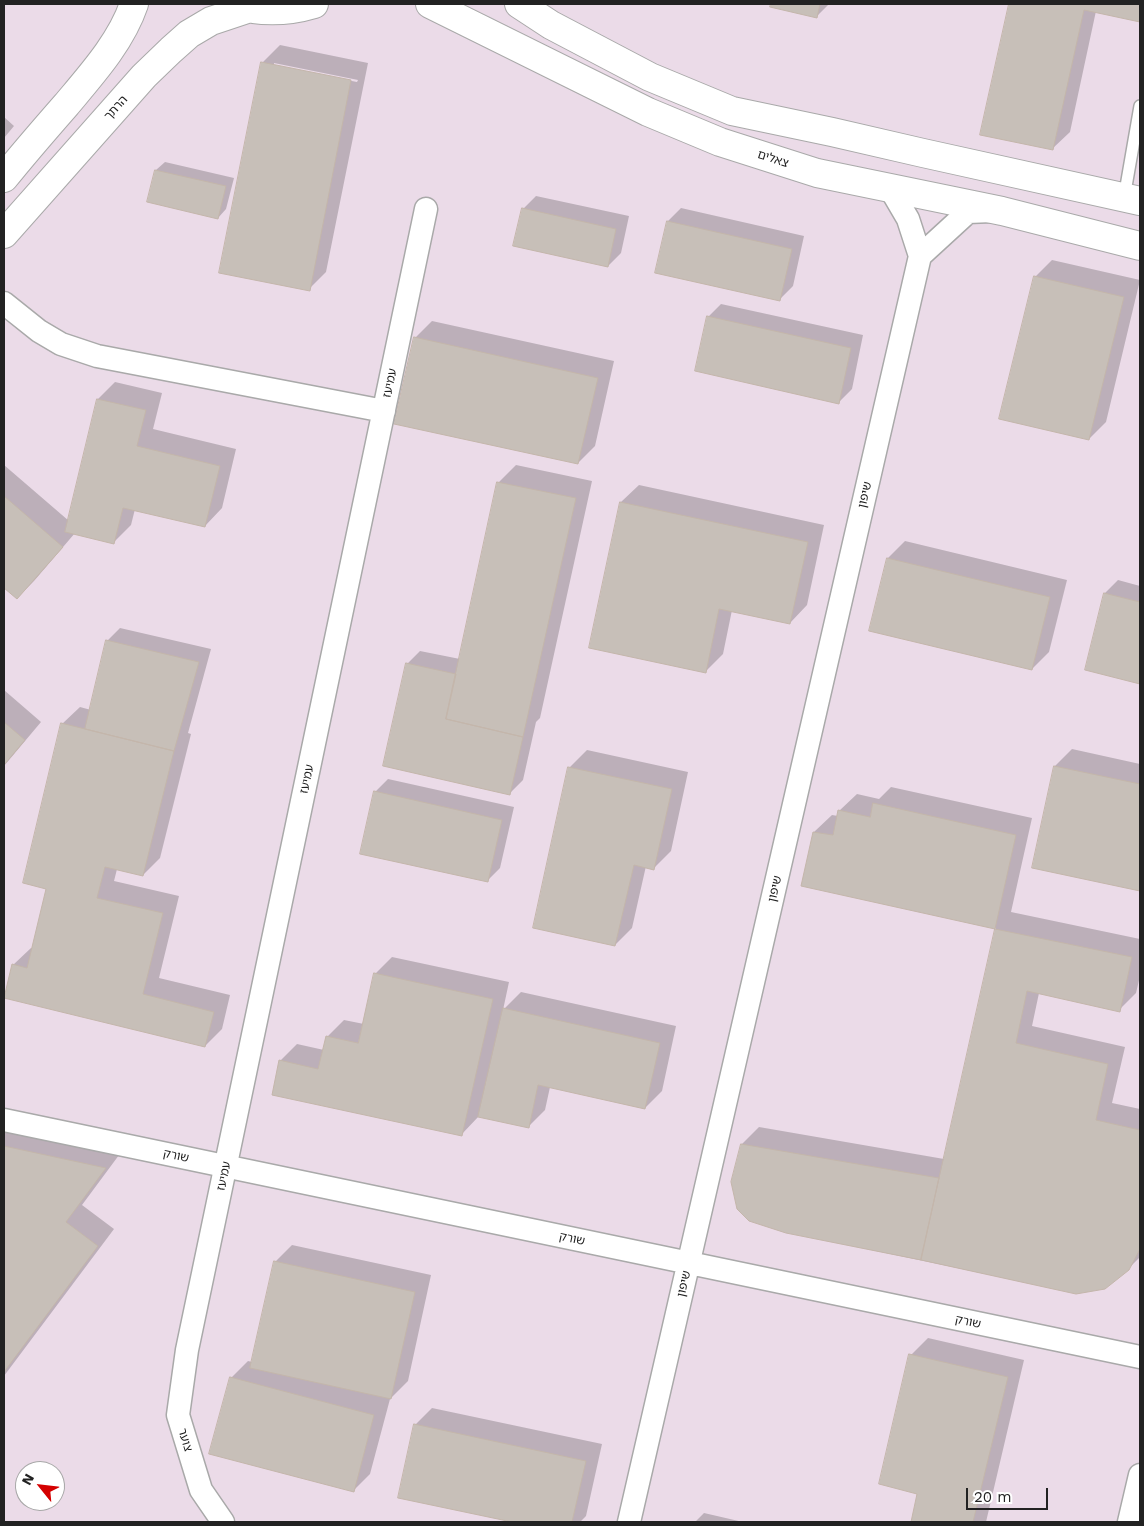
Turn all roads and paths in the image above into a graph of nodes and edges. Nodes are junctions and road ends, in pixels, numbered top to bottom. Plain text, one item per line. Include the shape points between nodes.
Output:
1 (134, 4) edge
2 (314, 4) edge
3 (430, 4) edge
4 (519, 4) edge
5 (240, 6) edge
6 (1140, 106) edge
7 (816, 173) junction
8 (4, 178) edge
9 (1132, 200) edge
10 (426, 209) dead end
11 (1002, 211) junction
12 (4, 234) edge
13 (1140, 246) edge
14 (920, 256) junction
15 (4, 303) edge
16 (384, 411) junction
17 (4, 1120) edge
18 (226, 1167) junction
19 (689, 1264) junction
20 (188, 1350) joint
21 (1140, 1357) edge
22 (1140, 1475) edge
23 (223, 1522) edge
24 (629, 1522) edge
25 (1129, 1522) edge

1 - 8 street via 115,42 93,73
2 - 5 street via 272,11
3 - 7 street, צאלים via 648,112 720,142
4 - 9 street via 551,25 650,77 732,111
5 - 12 street, הרתך via 189,34 170,50
6 - 9 lane
7 - 11 street, צאלים
7 - 14 street via 891,190 908,218
10 - 16 street, עמיעז
11 - 13 street, צאלים
11 - 14 street via 968,212
14 - 19 street, שיפון
15 - 16 street via 61,344 97,356
16 - 18 street, עמיעז
17 - 18 street, שורק
18 - 19 street, שורק
18 - 20 street, עמיעז
19 - 21 street, שורק
19 - 24 street, שיפון
20 - 23 street, צוער via 178,1415 201,1490
22 - 25 street

